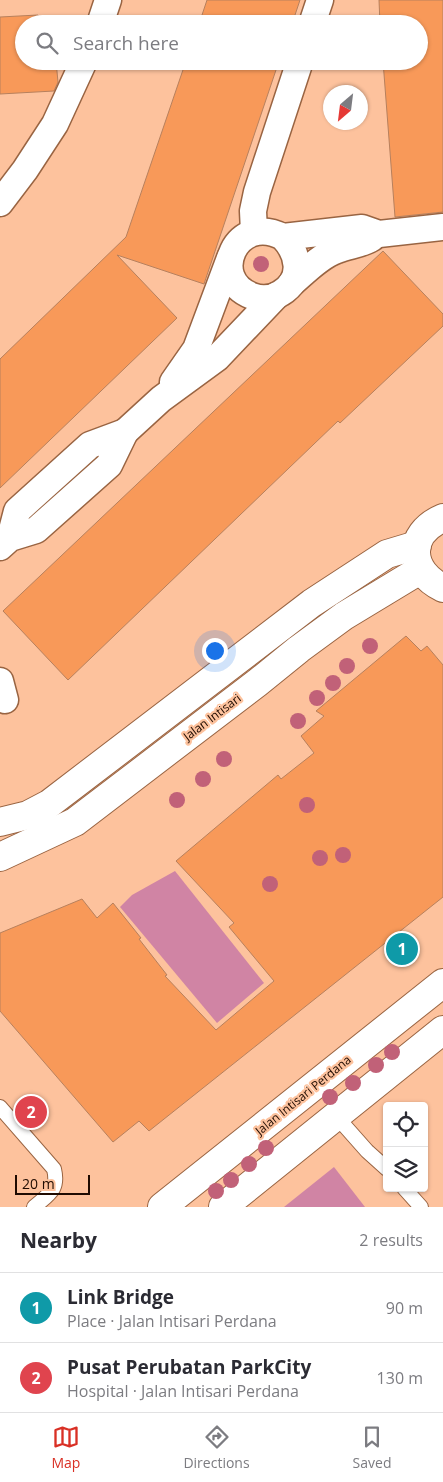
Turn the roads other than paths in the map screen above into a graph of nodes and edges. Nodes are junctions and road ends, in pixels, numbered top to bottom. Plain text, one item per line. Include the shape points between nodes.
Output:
1 (108, 0) edge
2 (320, 0) edge
3 (103, 15) edge
4 (315, 15) edge
5 (80, 70) edge
6 (297, 70) edge
7 (0, 203) edge
8 (443, 227) edge
9 (254, 232) junction
10 (379, 234) junction
11 (283, 238) junction
12 (230, 258) junction
13 (284, 290) junction
14 (161, 399) junction
15 (443, 518) edge
16 (5, 542) edge
17 (419, 558) junction
18 (443, 588) edge
19 (0, 822) edge
20 (0, 857) edge
21 (443, 983) edge
22 (443, 1030) edge
23 (293, 1103) junction
24 (0, 1107) edge
25 (327, 1123) junction
26 (383, 1165) edge
27 (408, 1192) edge
28 (34, 1207) edge
29 (162, 1207) edge
30 (223, 1207) edge
31 (421, 1207) edge

1 - 3 street
2 - 4 street
5 - 7 street via 55,124
6 - 9 street via 256,192 252,211
8 - 10 street
9 - 11 street via 274,233
9 - 12 street via 238,242
10 - 11 street via 362,228
10 - 13 street via 366,242 328,254
11 - 13 street via 290,244 297,263 296,274
12 - 13 street via 232,279 246,294 266,298
12 - 14 street via 196,349
13 - 14 street via 217,358
14 - 16 street via 125,432 90,445 17,511
15 - 17 street via 422,533
17 - 18 street via 430,582
17 - 19 street via 387,554 312,603 49,804
17 - 20 street, Jalan Intisari via 75,822
21 - 23 street, Jalan Intisari Perdana
22 - 25 street
23 - 25 street
23 - 29 street, Jalan Intisari Perdana
24 - 28 lane via 54,1169 57,1180 53,1190
25 - 26 lane
25 - 30 street
27 - 31 lane

